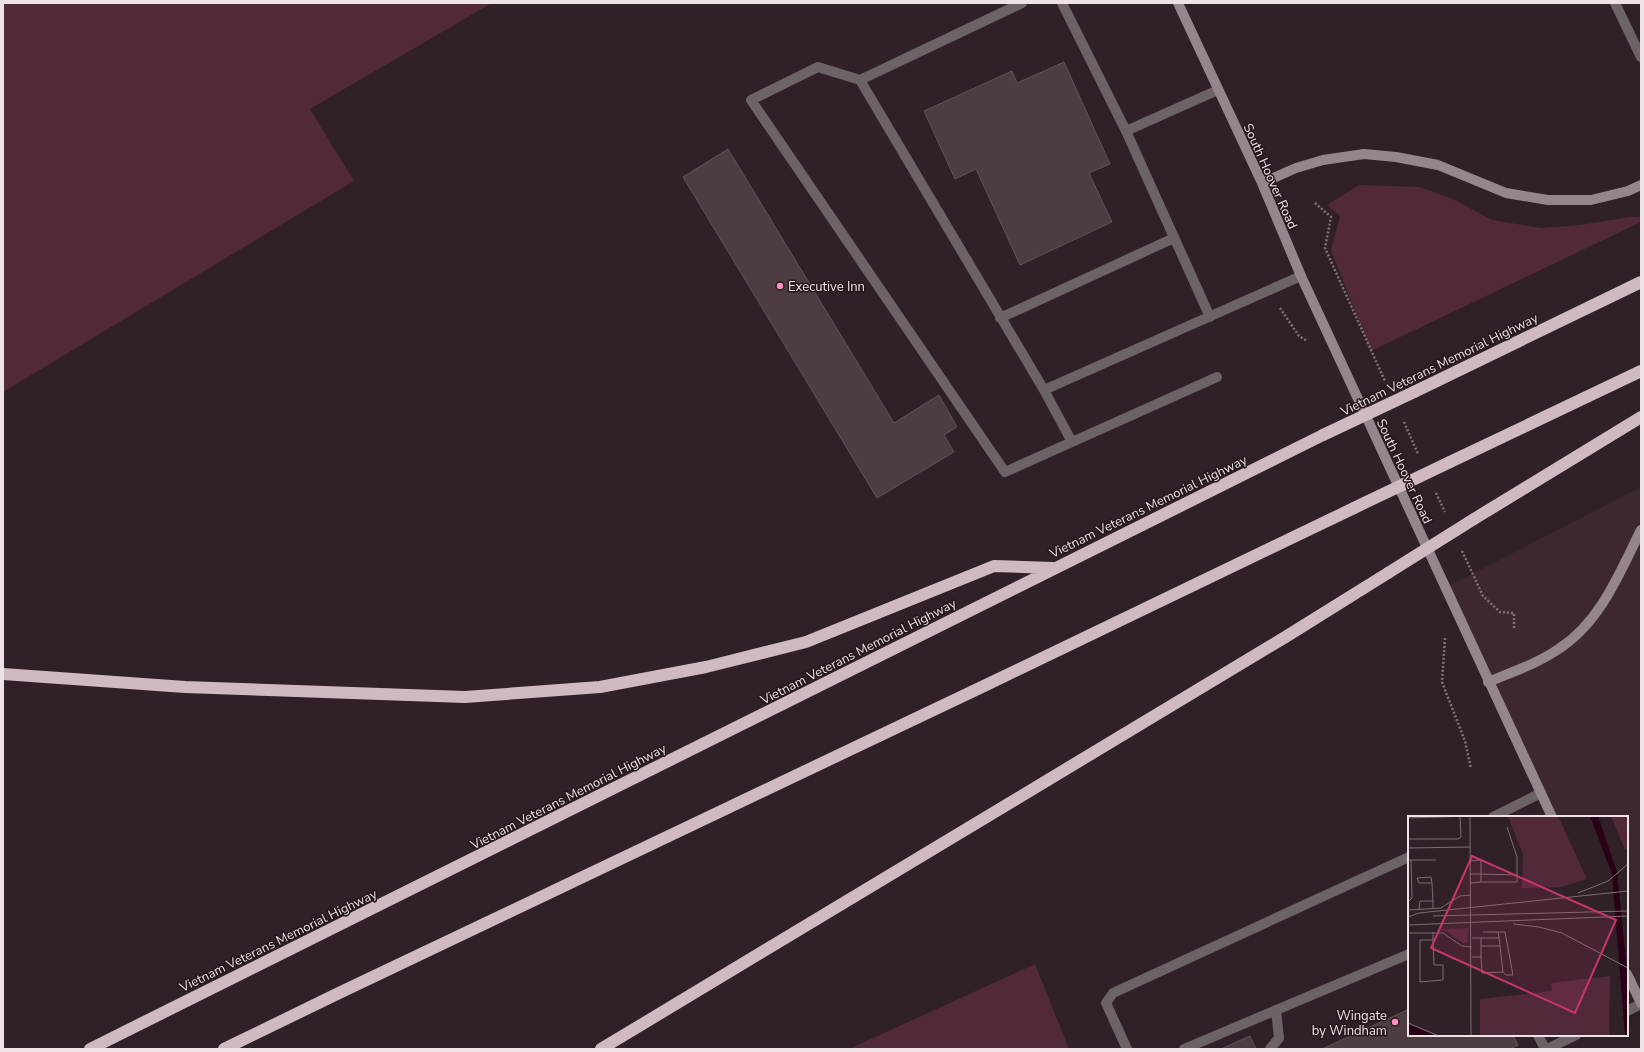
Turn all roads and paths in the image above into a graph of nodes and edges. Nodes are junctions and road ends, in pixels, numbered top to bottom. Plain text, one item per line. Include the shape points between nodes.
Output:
1 (1022, 3) edge
2 (1062, 3) edge
3 (1178, 3) edge
4 (1615, 3) edge
5 (1641, 57) edge
6 (860, 80) junction
7 (1218, 90) junction
8 (1126, 131) junction
9 (1262, 183) junction
10 (1641, 185) edge
11 (1174, 238) junction
12 (1301, 276) junction
13 (1641, 282) edge
14 (1000, 318) junction
15 (1210, 318) junction
16 (1641, 371) edge
17 (1217, 377) dead end
18 (1044, 390) junction
19 (1641, 417) edge
20 (1072, 442) junction
21 (1641, 530) edge
22 (1054, 568) junction
23 (3, 674) edge
24 (1488, 682) junction
25 (1541, 793) junction
26 (1495, 816) edge
27 (1552, 816) edge
28 (1408, 857) edge
29 (1408, 954) edge
30 (1628, 976) edge
31 (1641, 1004) edge
32 (1276, 1010) junction
33 (1628, 1010) edge
34 (1539, 1036) edge
35 (1574, 1036) edge
36 (90, 1049) edge
37 (224, 1049) edge
38 (601, 1049) edge
39 (1127, 1049) edge
40 (1184, 1049) edge
41 (1270, 1049) edge
42 (1546, 1049) edge

1 - 6 lane
2 - 8 lane
3 - 7 street, South Hoover Road
4 - 5 lane
6 - 14 lane
6 - 20 lane via 818,66 751,100 1004,472
7 - 8 lane
7 - 9 street, South Hoover Road
8 - 11 lane
9 - 10 street via 1296,168 1323,160 1364,154 1438,165 1506,193 1548,200 1591,200 1628,191
9 - 12 street, South Hoover Road
11 - 14 lane
11 - 15 lane
12 - 15 lane
12 - 24 street, South Hoover Road
13 - 22 highway, Vietnam Veterans Memorial Highway, bridge
14 - 18 lane
15 - 18 lane
16 - 37 highway, bridge
17 - 20 lane
18 - 20 lane
19 - 38 highway, bridge via 1287,636
21 - 24 street via 1611,590 1589,623 1561,648
22 - 23 highway via 994,566 806,642 706,667 600,687 465,697 185,687
22 - 36 highway, Vietnam Veterans Memorial Highway
24 - 25 street, South Hoover Road
25 - 26 lane
25 - 27 street, South Hoover Road
28 - 39 lane via 1113,993 1106,1003
29 - 32 lane
30 - 31 street
31 - 33 lane
32 - 40 lane
32 - 41 lane via 1278,1038
34 - 42 lane
35 - 42 lane

